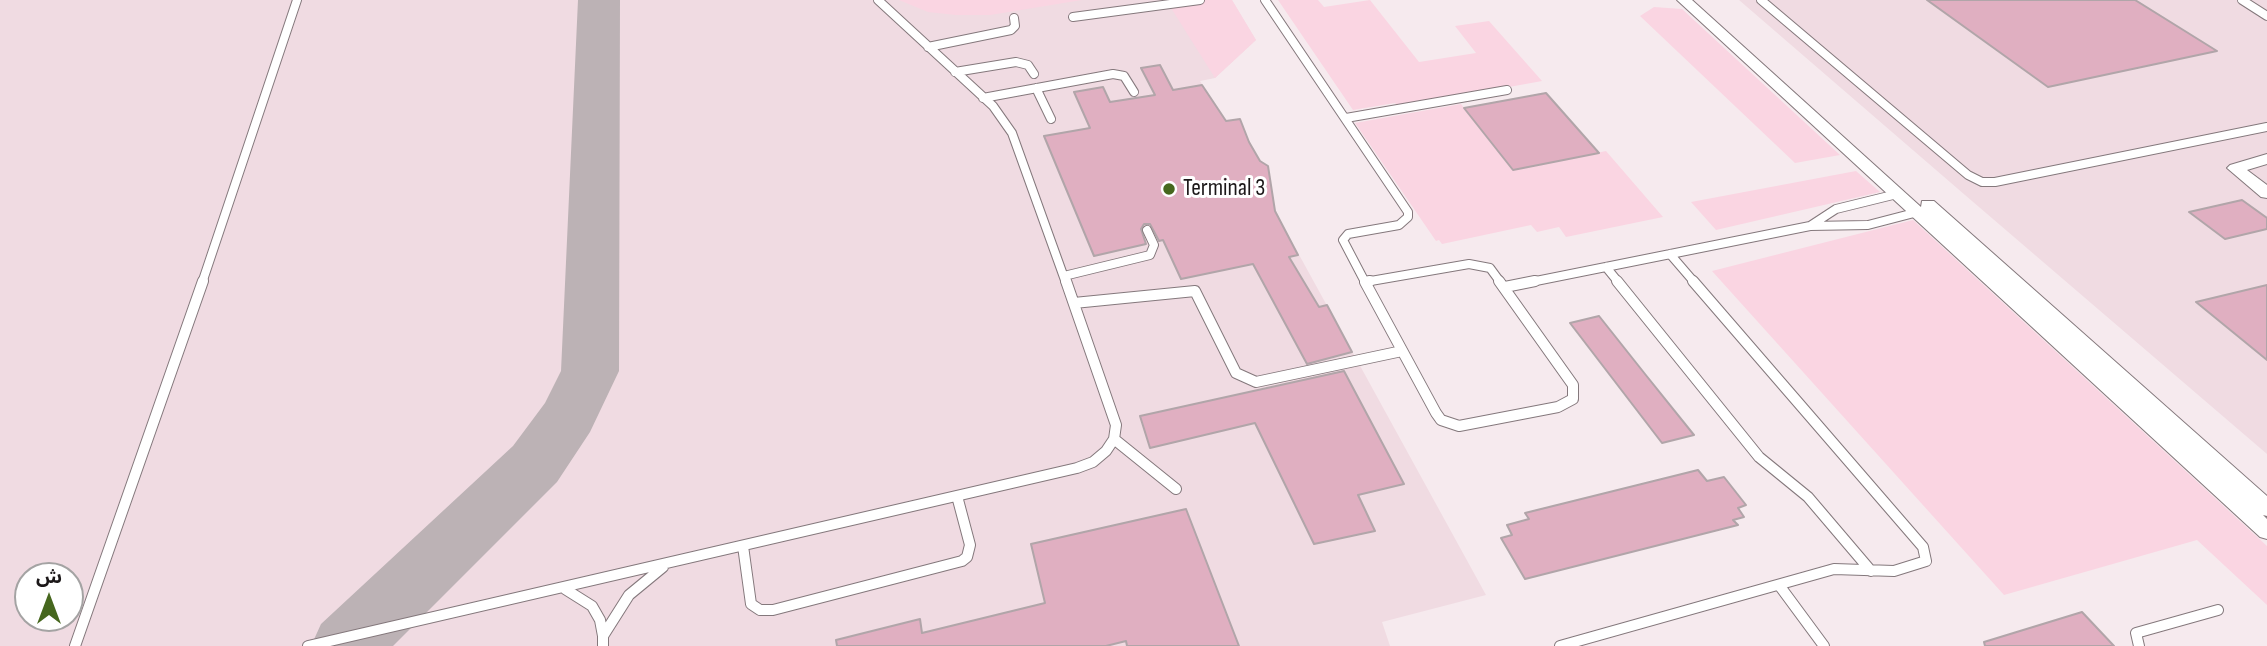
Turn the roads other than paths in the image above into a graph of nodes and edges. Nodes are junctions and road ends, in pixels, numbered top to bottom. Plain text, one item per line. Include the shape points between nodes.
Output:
1 (297, 0) edge
2 (878, 0) edge
3 (1200, 0) edge
4 (1265, 0) edge
5 (1684, 0) edge
6 (1698, 0) edge
7 (1760, 0) edge
8 (2242, 0) edge
9 (2267, 16) edge
10 (1073, 17) dead end
11 (1014, 18) dead end
12 (928, 47) junction
13 (955, 72) junction
14 (1034, 74) dead end
15 (1035, 88) junction
16 (1507, 90) dead end
17 (1134, 92) dead end
18 (983, 98) junction
19 (1346, 118) junction
20 (1052, 120) dead end
21 (2267, 127) edge
22 (2267, 159) edge
23 (1905, 192) junction
24 (2267, 193) edge
25 (1926, 211) junction
26 (1810, 226) junction
27 (1147, 230) dead end
28 (1670, 254) junction
29 (1606, 267) junction
30 (1064, 276) junction
31 (1364, 282) junction
32 (1504, 287) junction
33 (1074, 303) junction
34 (1402, 351) junction
35 (1114, 439) junction
36 (1176, 489) dead end
37 (957, 496) junction
38 (2267, 508) edge
39 (2267, 531) edge
40 (743, 546) junction
41 (669, 563) junction
42 (1871, 571) junction
43 (1779, 585) junction
44 (564, 589) junction
45 (2218, 610) dead end
46 (603, 641) edge
47 (75, 646) edge
48 (308, 646) edge
49 (1560, 646) edge
50 (1824, 646) edge
51 (2139, 646) edge

1 - 47 lane
2 - 12 lane
3 - 10 lane
4 - 19 lane
5 - 23 street
6 - 23 street
7 - 21 lane via 1968,176 1982,182
8 - 9 lane
11 - 12 lane via 1011,30
12 - 13 lane
13 - 14 lane via 1016,62 1028,65
13 - 18 lane
15 - 17 lane via 1117,74 1126,78
15 - 18 lane
15 - 20 lane
16 - 19 lane
18 - 30 lane via 1012,133
19 - 31 lane via 1408,212 1399,225 1345,237 1343,244
22 - 24 street via 2235,168
23 - 25 street
23 - 26 lane via 1836,209
25 - 26 lane via 1860,226
25 - 38 street
25 - 39 street
26 - 28 lane
27 - 30 lane via 1154,245 1150,256
28 - 29 lane
28 - 42 lane via 1926,552 1923,564 1894,572
29 - 32 lane
29 - 42 lane via 1759,457 1808,497
30 - 33 lane
31 - 32 lane via 1476,264 1490,268
31 - 34 lane
32 - 34 lane via 1573,385 1573,399 1567,404 1468,425 1450,424 1436,413
33 - 34 lane via 1195,291 1236,373 1256,382
33 - 35 lane via 1113,412
35 - 36 lane
35 - 37 lane via 1106,452 1077,468
37 - 40 lane
37 - 40 lane via 970,545 962,561 774,610 760,610 751,604
40 - 41 lane
41 - 44 lane
41 - 46 lane via 629,595
42 - 43 lane via 1841,568
43 - 49 lane
43 - 50 lane
44 - 46 lane via 592,606
44 - 48 lane
45 - 51 lane via 2136,633

